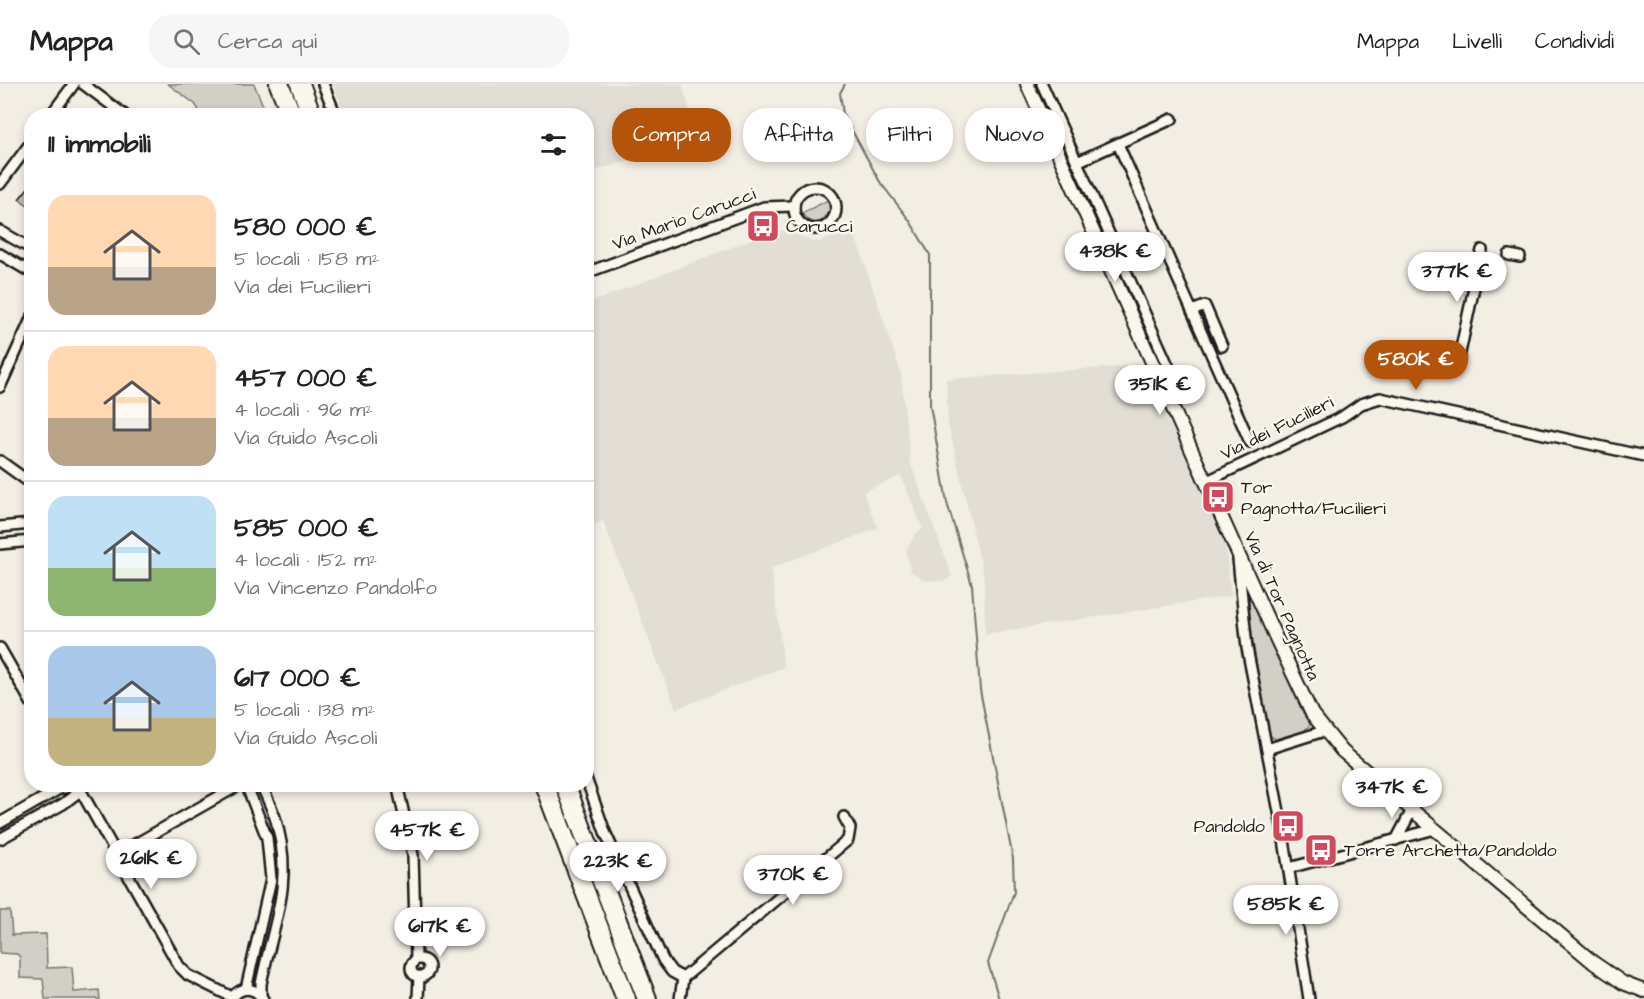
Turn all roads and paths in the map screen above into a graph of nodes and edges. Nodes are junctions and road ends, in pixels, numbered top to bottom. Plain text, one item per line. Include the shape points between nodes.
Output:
1 (74, 84) edge
2 (83, 84) edge
3 (279, 84) edge
4 (300, 84) edge
5 (323, 84) edge
6 (1027, 84) edge
7 (1042, 84) edge
8 (56, 108) edge
9 (115, 108) edge
10 (288, 108) edge
11 (309, 108) edge
12 (333, 108) edge
13 (1172, 119) dead end
14 (1118, 144) junction
15 (24, 152) edge
16 (1077, 162) junction
17 (0, 184) edge
18 (794, 206) junction
19 (0, 231) edge
20 (24, 244) edge
21 (1482, 250) dead end
22 (0, 254) edge
23 (1509, 255) dead end
24 (1520, 257) dead end
25 (24, 268) edge
26 (594, 270) edge
27 (1192, 311) junction
28 (24, 334) edge
29 (1222, 346) dead end
30 (1458, 362) dead end
31 (0, 387) edge
32 (1180, 392) dead end
33 (1250, 442) dead end
34 (1644, 456) edge
35 (0, 461) edge
36 (24, 478) edge
37 (1205, 482) junction
38 (24, 525) edge
39 (0, 527) edge
40 (24, 542) edge
41 (0, 544) edge
42 (1237, 550) junction
43 (0, 648) edge
44 (24, 690) edge
45 (1324, 731) junction
46 (1267, 749) junction
47 (54, 792) edge
48 (74, 792) edge
49 (81, 792) edge
50 (227, 792) edge
51 (249, 792) edge
52 (264, 792) edge
53 (399, 792) edge
54 (547, 792) edge
55 (568, 792) edge
56 (591, 792) edge
57 (1412, 810) junction
58 (9, 818) junction
59 (844, 818) dead end
60 (0, 823) edge
61 (16, 830) junction
62 (1435, 830) junction
63 (0, 839) edge
64 (1396, 840) junction
65 (116, 855) junction
66 (1289, 868) junction
67 (418, 959) junction
68 (419, 976) junction
69 (683, 978) junction
70 (246, 989) junction
71 (1644, 991) edge
72 (262, 997) edge
73 (231, 998) edge
74 (418, 999) edge
75 (626, 999) edge
76 (647, 999) edge
77 (680, 999) edge
78 (1310, 999) edge

1 - 8 street
2 - 9 street
3 - 10 highway
4 - 11 highway
5 - 12 street
6 - 37 street, Via di Tor Pagnotta
7 - 16 street
13 - 14 street
14 - 16 street
14 - 27 street
15 - 17 street
16 - 32 street
18 - 18 street via 798,220 812,229 827,225 836,211 831,194 816,187 802,192
18 - 26 street, Via Mario Carucci via 764,207
19 - 20 street
21 - 30 street
22 - 25 street
23 - 24 street
27 - 29 street via 1204,306
27 - 33 street
28 - 31 street
34 - 37 street, Via dei Fucilieri via 1380,398 1366,401 1342,417
35 - 36 street
37 - 42 street, Via di Tor Pagnotta
38 - 39 street
40 - 41 street
42 - 45 street, Via di Tor Pagnotta via 1299,689
42 - 46 street via 1246,648
43 - 44 street
45 - 46 street
45 - 57 street, Via di Tor Pagnotta
46 - 66 street
47 - 58 street
48 - 61 street via 63,804
49 - 65 street
50 - 65 street
51 - 70 street via 267,838 271,879
52 - 72 street via 278,826 285,880 262,977
53 - 67 street via 413,855
54 - 75 highway
55 - 76 highway
56 - 69 street via 663,960
57 - 62 street, Via di Tor Pagnotta
57 - 64 street
58 - 60 street
58 - 61 street
59 - 69 street via 850,828 848,840
61 - 63 street
62 - 64 street
62 - 71 street, Via di Tor Pagnotta via 1594,963 1623,983
64 - 66 street
65 - 73 street via 179,966
66 - 78 street
67 - 68 street via 411,968
67 - 68 street via 428,964 429,970
68 - 74 street
69 - 77 street
70 - 72 street
70 - 73 street

